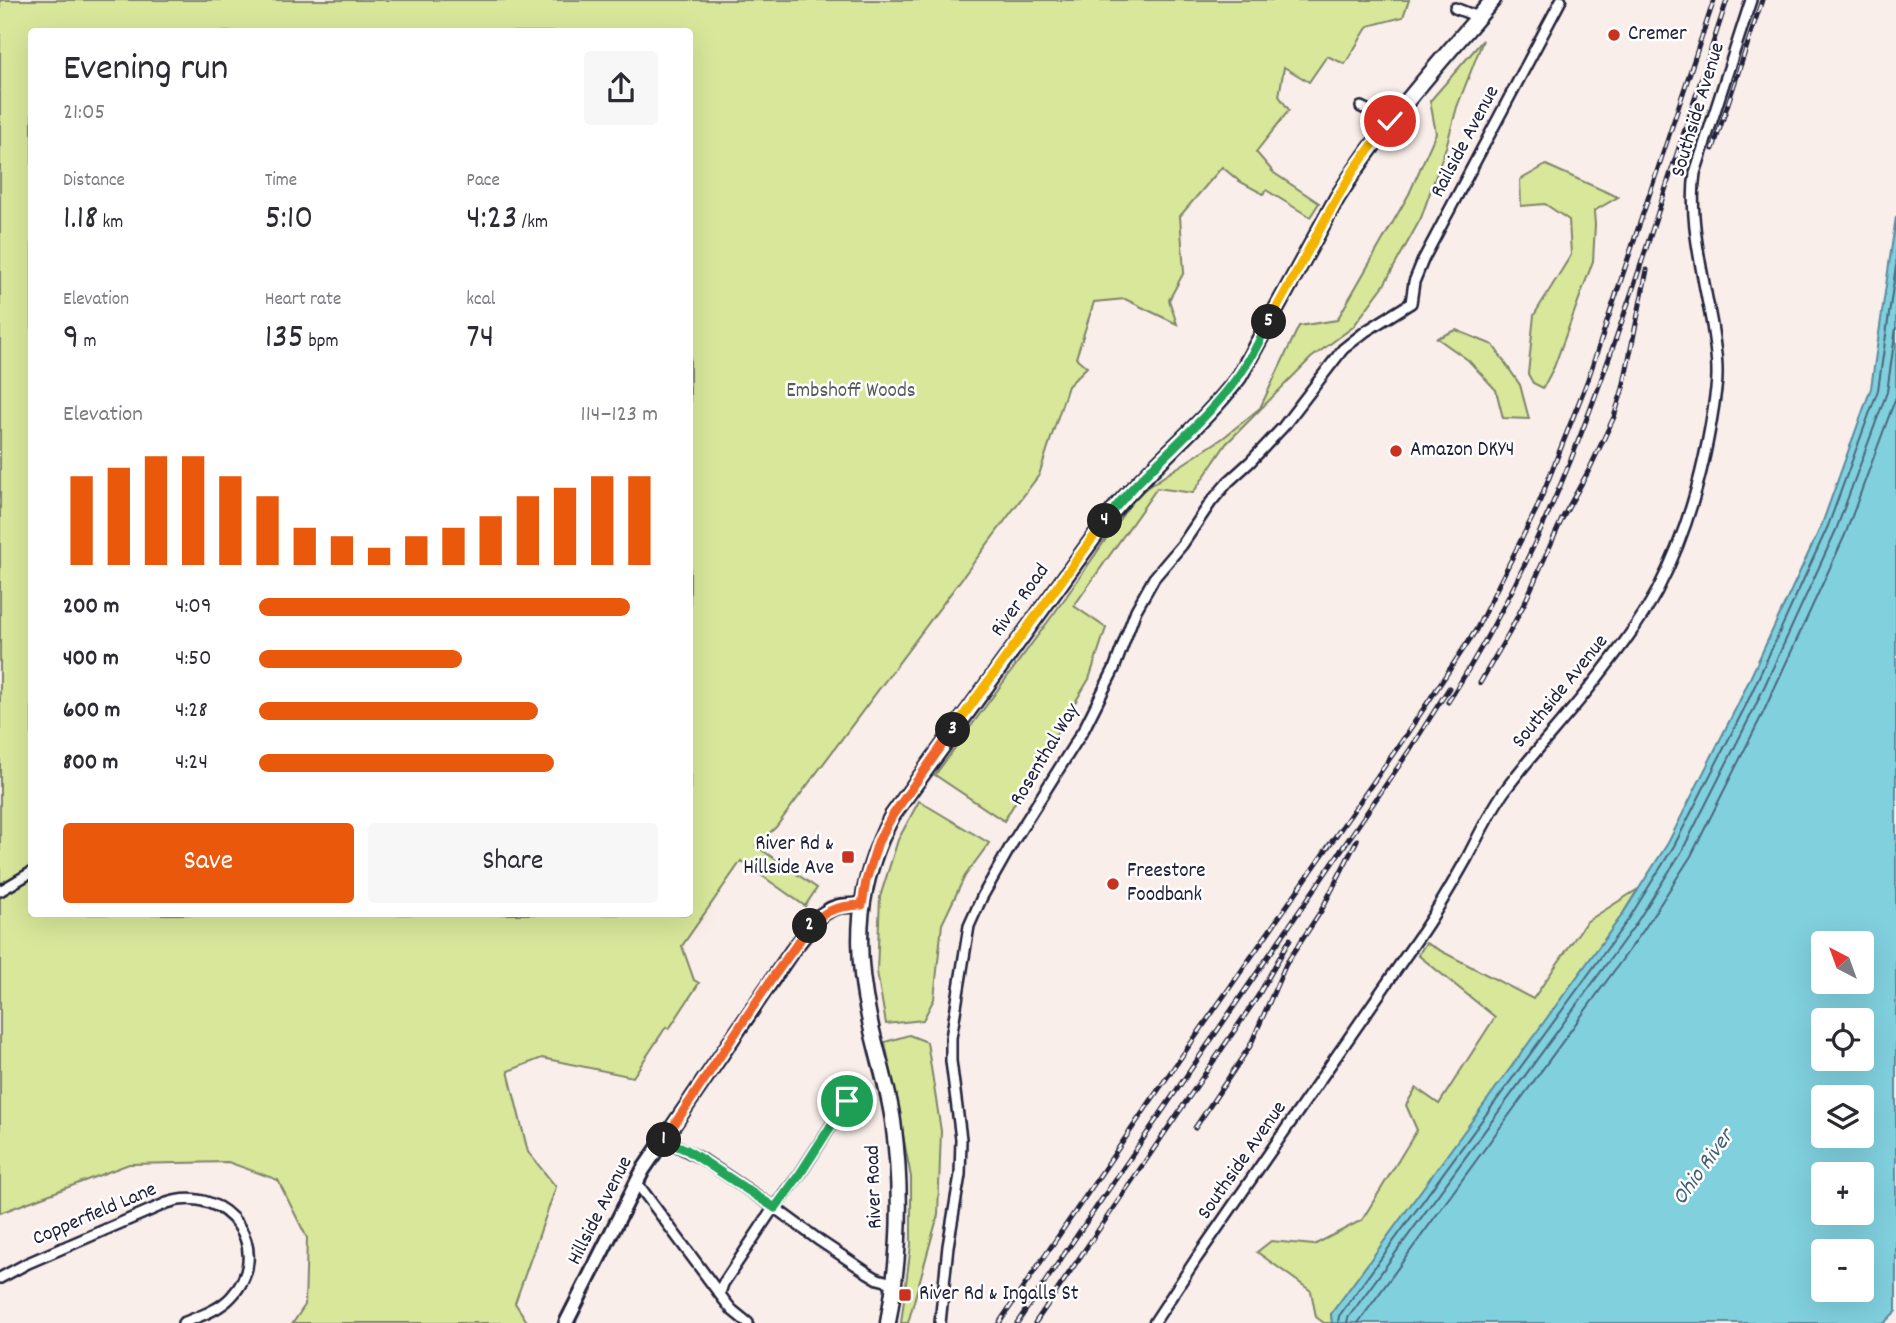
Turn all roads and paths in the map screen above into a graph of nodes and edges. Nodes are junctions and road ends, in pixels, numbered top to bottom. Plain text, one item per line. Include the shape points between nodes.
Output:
1 (1493, 0) edge
2 (1751, 0) edge
3 (1557, 1) edge
4 (1455, 8) dead end
5 (1478, 17) junction
6 (1361, 107) dead end
7 (1390, 121) junction
8 (1410, 303) joint
9 (28, 874) edge
10 (0, 891) edge
11 (862, 905) junction
12 (847, 1101) dead end
13 (664, 1139) junction
14 (636, 1182) junction
15 (775, 1208) junction
16 (0, 1278) edge
17 (893, 1283) junction
18 (720, 1293) junction
19 (183, 1323) edge
20 (566, 1323) edge
21 (748, 1323) edge
22 (888, 1323) edge
23 (940, 1323) edge
24 (1154, 1323) edge

1 - 5 main road, River Road
2 - 24 street, Southside Avenue via 1695,173 1694,221 1717,384 1700,476 1670,565 1621,646 1506,789 1441,904
3 - 8 street, Railside Avenue via 1423,260
4 - 5 street
5 - 7 main road, River Road
6 - 7 street
7 - 11 main road, River Road via 1337,198 1238,377 1112,511 892,816 878,842
8 - 23 street, Rosenthal Way via 1343,349 1283,427 1211,502 1154,578 1084,729 1013,842 969,926 951,1038 960,1175
9 - 10 street
11 - 13 street, Hillside Avenue via 831,909 811,925
11 - 17 main road, River Road via 862,982 893,1120 897,1160
12 - 15 street
13 - 14 street, Hillside Avenue
13 - 15 street
14 - 18 street
14 - 20 street, Hillside Avenue
15 - 17 street via 868,1273
15 - 18 street
16 - 19 street, Copperfield Lane via 175,1200 212,1203 229,1213 245,1237 248,1257 244,1276 223,1305
17 - 22 main road, River Road
18 - 21 street

